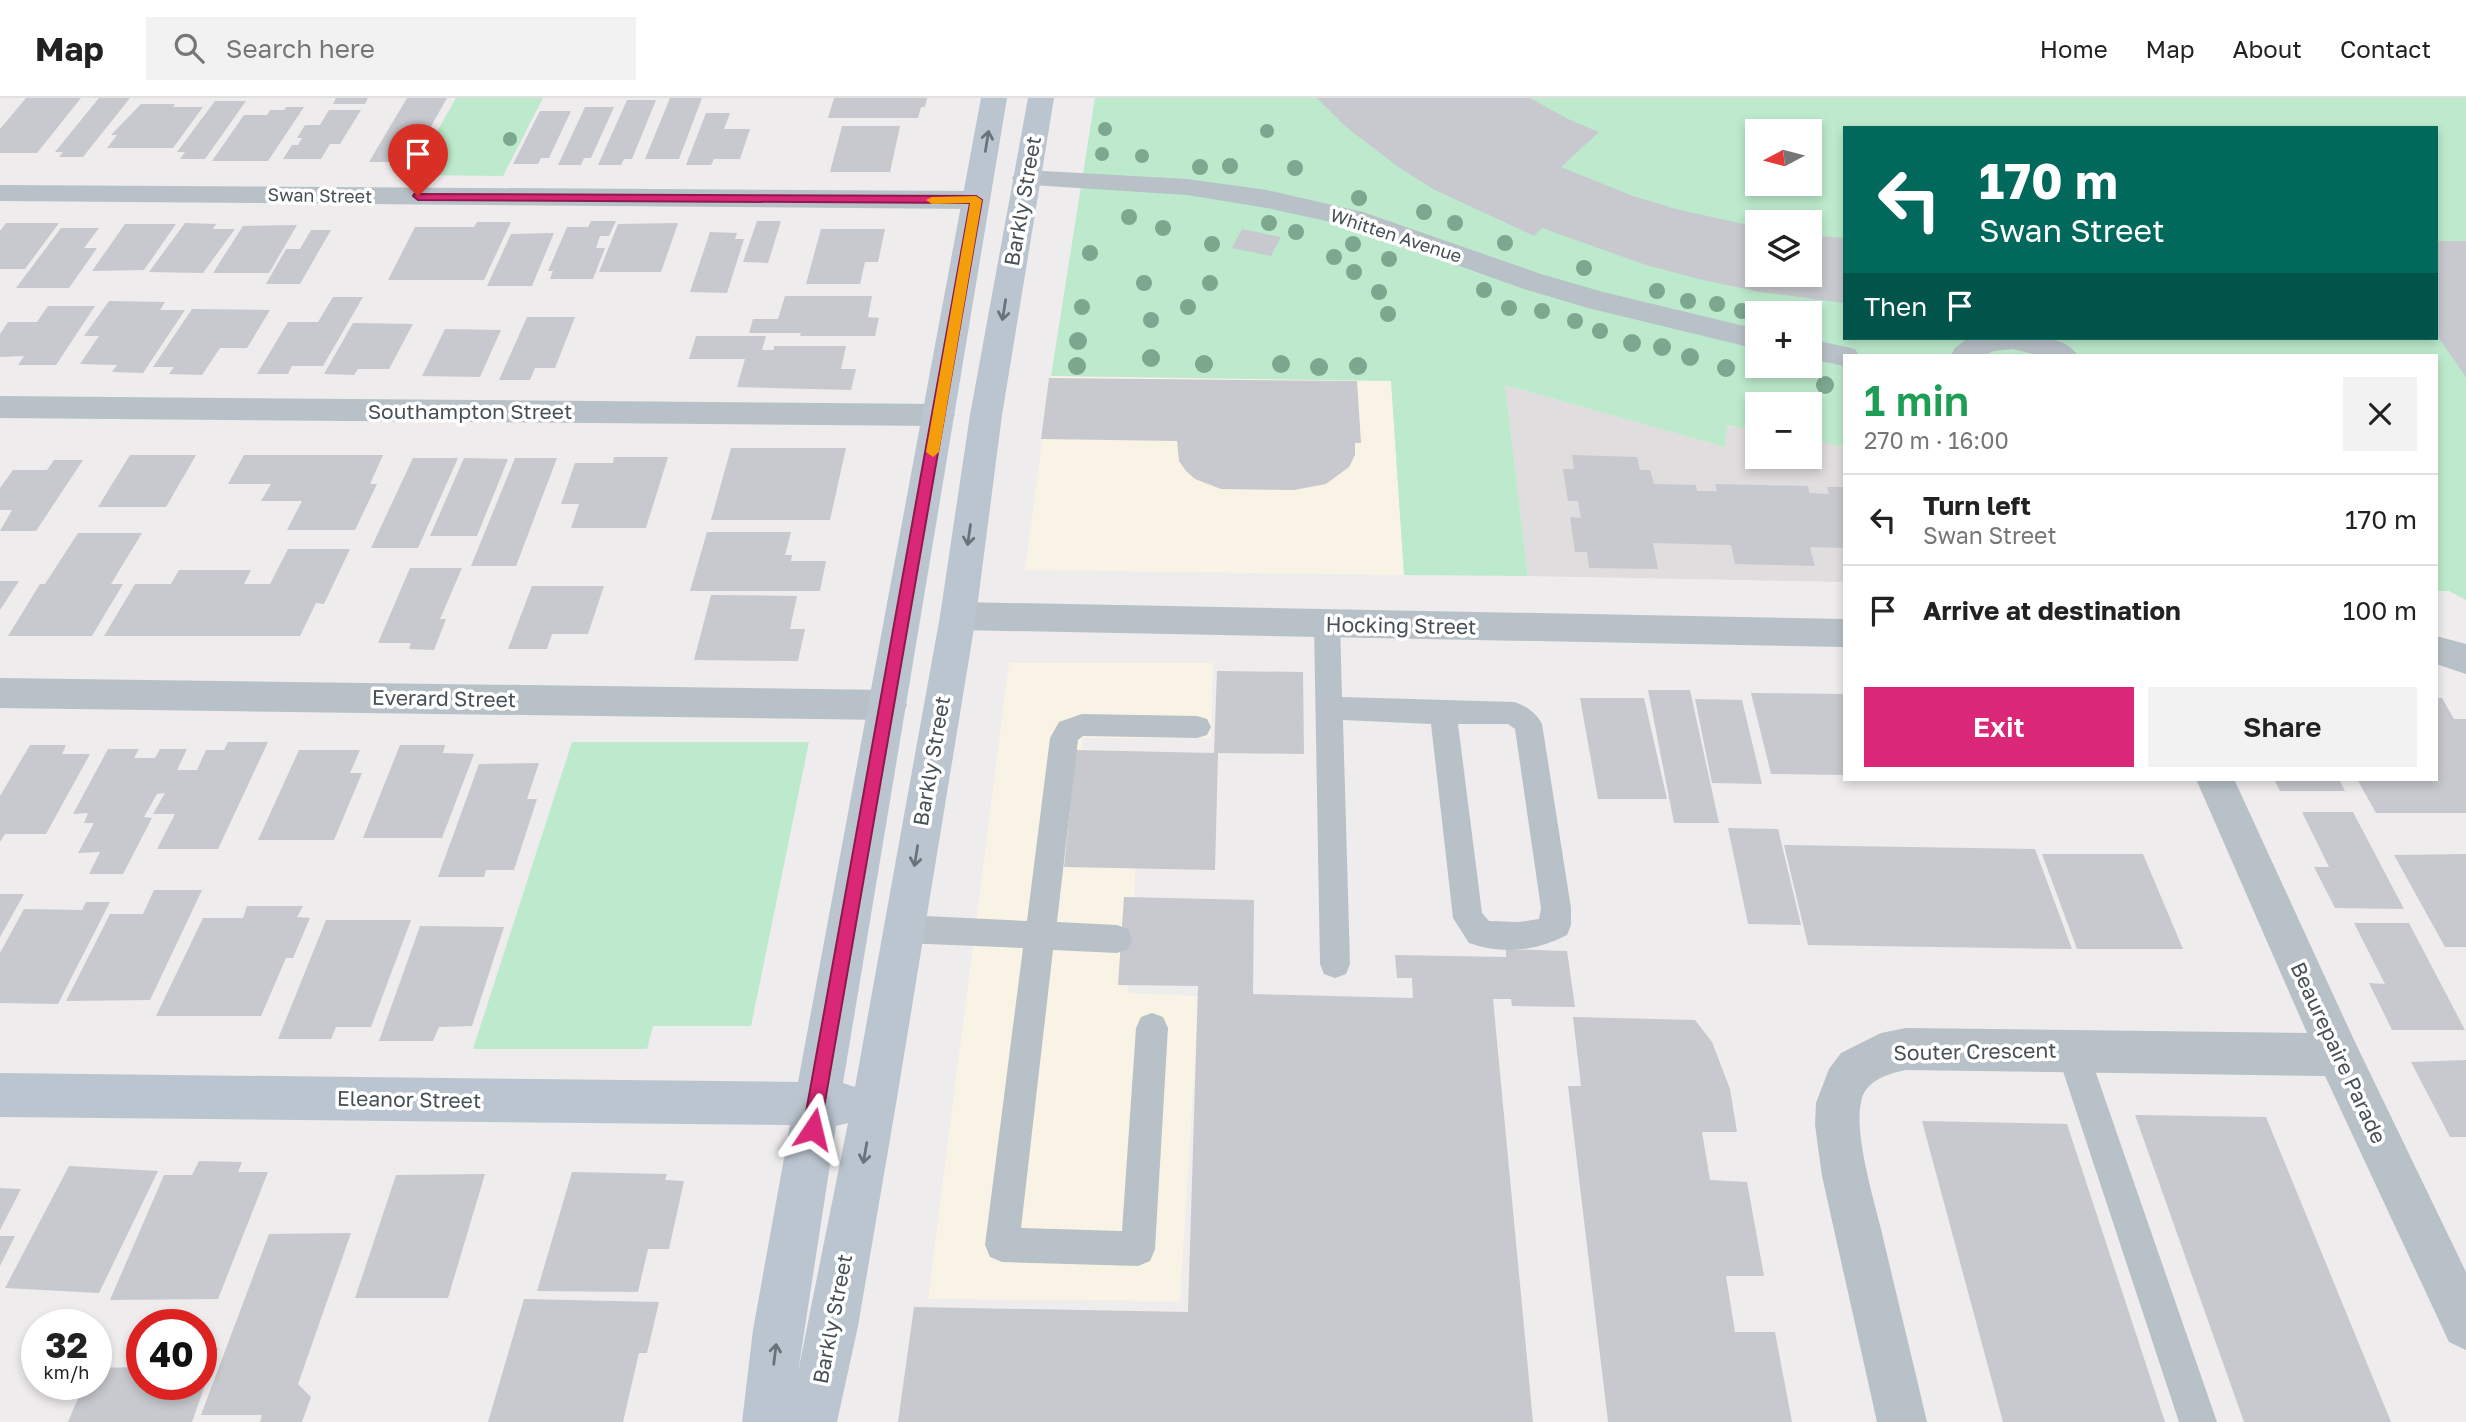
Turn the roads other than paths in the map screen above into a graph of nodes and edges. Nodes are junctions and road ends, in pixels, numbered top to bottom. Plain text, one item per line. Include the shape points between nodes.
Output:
1 (993, 98) edge
2 (1041, 98) edge
3 (1024, 188) junction
4 (979, 189) junction
5 (0, 193) edge
6 (1745, 336) edge
7 (1997, 340) edge
8 (1997, 340) edge
9 (1822, 351) edge
10 (1967, 354) edge
11 (2060, 354) edge
12 (1843, 356) edge
13 (0, 407) edge
14 (939, 415) junction
15 (986, 415) junction
16 (904, 615) junction
17 (958, 616) junction
18 (1327, 624) junction
19 (1843, 633) edge
20 (2438, 651) edge
21 (2466, 659) edge
22 (0, 693) edge
23 (888, 705) junction
24 (940, 706) junction
25 (1329, 708) junction
26 (1443, 713) junction
27 (1197, 727) dead end
28 (2215, 781) edge
29 (847, 927) junction
30 (904, 929) junction
31 (1040, 934) junction
32 (1117, 939) dead end
33 (1335, 964) dead end
34 (1152, 1028) dead end
35 (2072, 1050) junction
36 (2338, 1055) junction
37 (0, 1095) edge
38 (817, 1104) junction
39 (874, 1104) junction
40 (2463, 1311) edge
41 (767, 1422) edge
42 (812, 1422) edge
43 (1902, 1422) edge
44 (2198, 1422) edge

4 -> 1 street
2 - 3 street, Barkly Street
3 - 4 street
3 - 6 street, Whitten Avenue via 1187,187 1267,198 1353,218 1599,302
3 -> 15 street, Barkly Street
4 - 5 street, Swan Street
4 - 14 street
7 - 10 street via 1980,344
8 - 11 street via 2038,344
9 - 12 street
13 - 14 street, Southampton Street
14 - 15 street
14 - 16 street
15 -> 17 street, Barkly Street
16 - 17 street
16 - 23 street
17 - 18 street, Hocking Street
17 - 24 street, Barkly Street
18 - 19 street, Hocking Street
18 - 25 lane
20 - 21 street
22 - 23 street, Everard Street
23 - 24 street
23 - 29 street
24 -> 30 street, Barkly Street
25 - 26 lane
25 - 33 lane
26 - 26 lane via 1468,918 1480,933 1495,936 1544,933 1556,925 1556,908 1528,724 1514,713
27 - 31 lane via 1082,725 1069,730 1064,738
28 - 36 street, Beaurepaire Parade
29 - 30 street
29 - 38 street
30 - 31 lane
30 - 39 street, Barkly Street
31 - 32 lane
31 - 34 lane via 1002,1245 1138,1249
35 - 36 street, Souter Crescent
35 - 43 street, Souter Crescent via 1906,1049 1868,1060 1845,1084 1838,1125 1845,1176
35 - 44 lane
36 - 40 street, Beaurepaire Parade
37 - 38 street, Eleanor Street
38 - 39 street, Eleanor Street
41 -> 38 street
39 -> 42 street, Barkly Street

